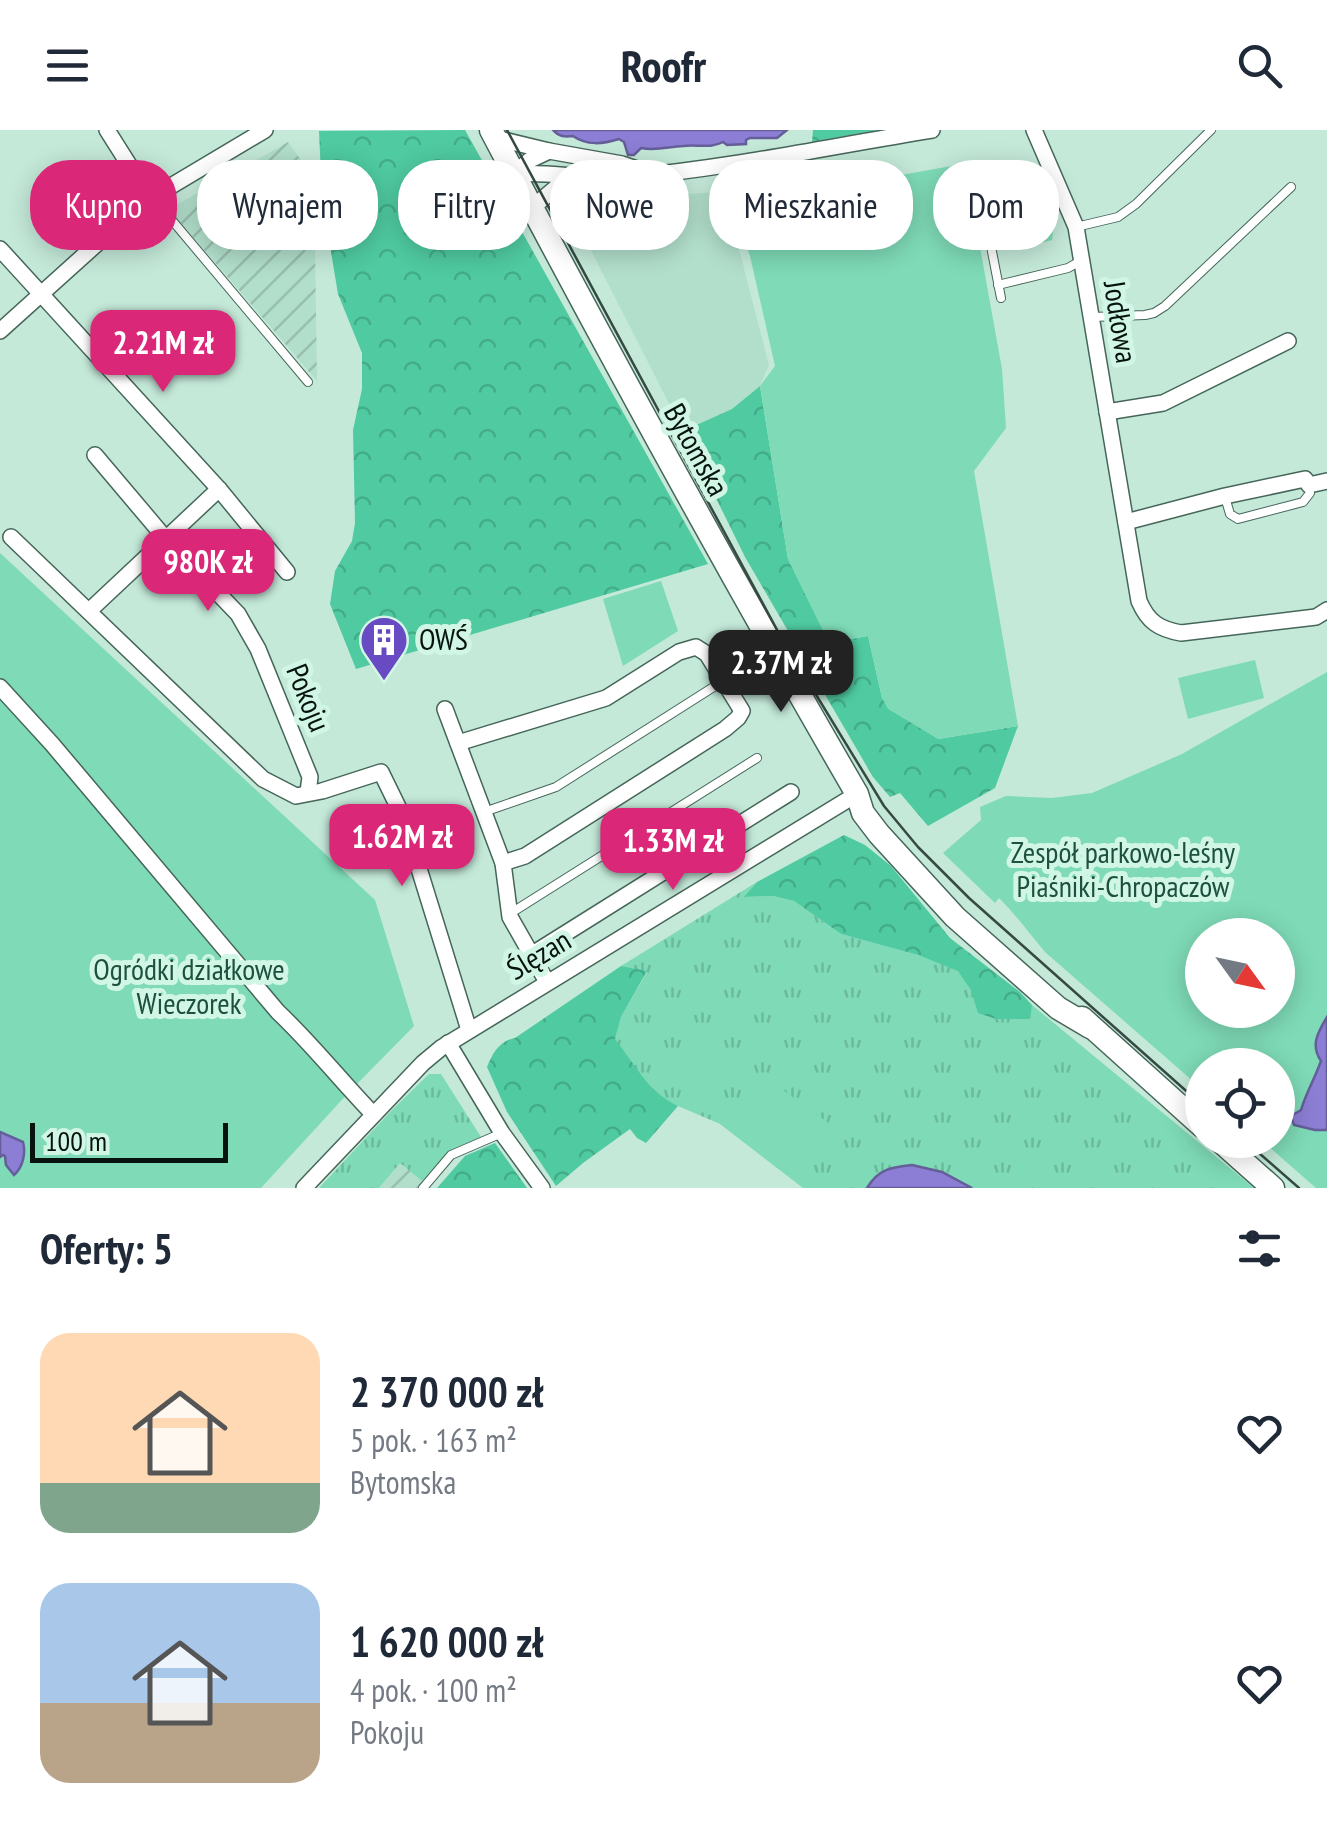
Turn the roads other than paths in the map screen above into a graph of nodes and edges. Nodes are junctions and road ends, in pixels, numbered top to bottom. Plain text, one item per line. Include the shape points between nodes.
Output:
1 (107, 130) edge
2 (265, 130) edge
3 (932, 130) edge
4 (1034, 130) edge
5 (1212, 130) edge
6 (493, 134) edge
7 (549, 152) junction
8 (128, 160) edge
9 (507, 160) edge
10 (530, 160) edge
11 (598, 160) edge
12 (689, 168) edge
13 (177, 182) edge
14 (1291, 188) dead end
15 (550, 191) edge
16 (530, 204) edge
17 (532, 208) junction
18 (177, 226) edge
19 (1076, 227) junction
20 (0, 249) edge
21 (91, 250) edge
22 (992, 250) edge
23 (1082, 260) junction
24 (998, 285) junction
25 (41, 294) junction
26 (1000, 298) dead end
27 (1092, 318) junction
28 (0, 331) edge
29 (1288, 341) dead end
30 (308, 382) dead end
31 (1107, 412) junction
32 (95, 455) dead end
33 (1327, 481) edge
34 (1308, 484) junction
35 (219, 489) junction
36 (1225, 496) junction
37 (1126, 522) junction
38 (10, 537) dead end
39 (166, 539) junction
40 (288, 572) dead end
41 (1327, 610) edge
42 (89, 611) junction
43 (723, 680) junction
44 (0, 686) edge
45 (444, 709) dead end
46 (458, 743) junction
47 (757, 758) dead end
48 (308, 792) junction
49 (791, 792) dead end
50 (857, 794) junction
51 (484, 812) junction
52 (741, 824) junction
53 (761, 852) junction
54 (503, 863) junction
55 (509, 914) junction
56 (531, 955) junction
57 (547, 982) junction
58 (468, 1030) junction
59 (448, 1043) junction
60 (1185, 1111) edge
61 (374, 1114) junction
62 (502, 1132) junction
63 (1239, 1158) edge
64 (304, 1188) edge
65 (424, 1188) edge
66 (542, 1188) edge
67 (1273, 1188) edge

1 - 8 street
2 - 13 street
3 - 12 street
4 - 19 street, Jodłowa
5 - 19 lane via 1118,217
6 - 7 street
6 - 9 main road, Bytomska
7 - 10 street
7 - 11 street
14 - 27 lane via 1165,306 1154,313
15 - 17 street
16 - 17 main road, Bytomska
17 - 50 main road, Bytomska
18 - 30 lane
19 - 23 street, Jodłowa
20 - 25 street
21 - 25 street
22 - 24 lane
23 - 24 lane
23 - 27 street, Jodłowa
24 - 26 lane
25 - 28 street
25 - 35 street
27 - 31 street, Jodłowa
29 - 31 street, Jodłowa via 1163,403
31 - 37 street, Jodłowa
32 - 39 street, Pokoju
33 - 34 street
34 - 36 street via 1305,479
34 - 36 lane via 1303,502 1238,519
35 - 39 street
35 - 40 street
36 - 37 street
37 - 41 street, Jodłowa via 1139,601 1161,629 1181,633
38 - 42 street
39 - 42 street
39 - 48 street, Pokoju via 238,614 258,648 310,777
42 - 48 street via 263,779 296,796
43 - 46 street via 696,647 606,698
43 - 51 lane via 556,787
43 - 54 street via 742,710 726,729 526,856
44 - 61 street via 278,1012
45 - 46 street
46 - 51 street
47 - 55 lane
48 - 58 street via 384,776
49 - 52 street
50 - 53 street, Ślęzan
50 - 60 main road, Bytomska via 863,813 944,905
51 - 54 street
52 - 53 street
52 - 56 street
53 - 57 street, Ślęzan
54 - 55 street
55 - 56 street
56 - 57 street
57 - 58 street, Ślęzan
58 - 59 street, Ślęzan
59 - 61 street, Ślęzan
59 - 62 street
61 - 64 street, Ślęzan
62 - 65 lane via 452,1155
62 - 66 street
63 - 67 main road

